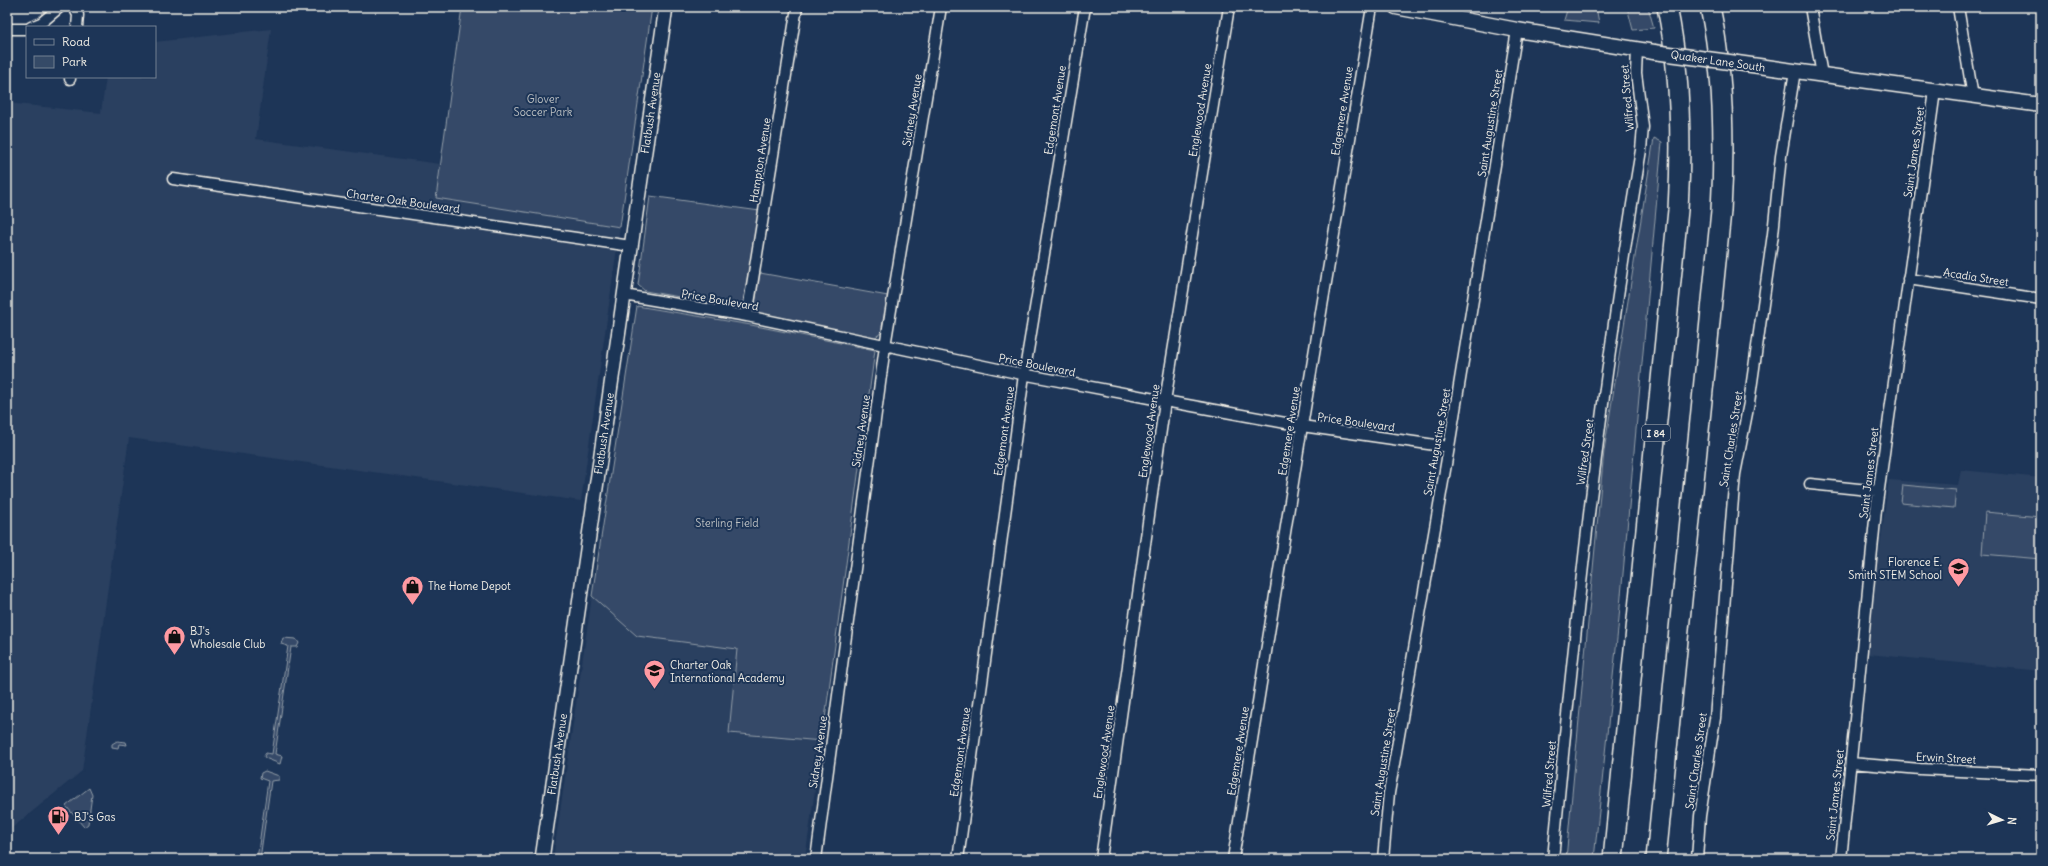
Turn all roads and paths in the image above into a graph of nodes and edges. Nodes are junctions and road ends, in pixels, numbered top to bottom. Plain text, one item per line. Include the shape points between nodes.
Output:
1 (60, 7) edge
2 (74, 7) edge
3 (666, 7) edge
4 (797, 7) edge
5 (941, 7) edge
6 (1084, 7) edge
7 (1229, 7) edge
8 (1372, 7) edge
9 (1396, 7) edge
10 (1667, 7) edge
11 (1710, 7) edge
12 (1810, 7) edge
13 (1958, 7) edge
14 (34, 26) edge
15 (77, 26) edge
16 (7, 28) edge
17 (26, 29) edge
18 (1517, 30) junction
19 (1637, 49) junction
20 (1795, 71) junction
21 (1822, 75) junction
22 (1935, 91) junction
23 (1973, 97) junction
24 (2041, 105) edge
25 (173, 179) dead end
26 (631, 246) junction
27 (1908, 279) junction
28 (624, 295) junction
29 (2041, 299) edge
30 (747, 316) junction
31 (885, 346) junction
32 (1024, 375) junction
33 (1164, 401) junction
34 (1302, 426) junction
35 (1449, 447) junction
36 (1810, 484) dead end
37 (1878, 491) junction
38 (1851, 763) junction
39 (2041, 775) edge
40 (542, 859) edge
41 (816, 859) edge
42 (958, 859) edge
43 (1101, 859) edge
44 (1233, 859) edge
45 (1382, 859) edge
46 (1553, 859) edge
47 (1613, 859) edge
48 (1656, 859) edge
49 (1697, 859) edge
50 (1841, 859) edge

1 - 14 street
2 - 15 street via 78,15
3 - 26 street, Flatbush Avenue
4 - 30 street, Hampton Avenue
5 - 31 street, Sidney Avenue
6 - 32 street, Edgemont Avenue
7 - 33 street, Englewood Avenue
8 - 34 street, Edgemere Avenue
9 - 18 main road, Quaker Lane South
10 - 47 highway, I 84 via 1679,99 1678,210
11 - 48 highway via 1722,99 1721,211
12 - 21 street
13 - 23 street
16 - 17 street
18 - 19 main road, Quaker Lane South
18 - 35 street, Saint Augustine Street
19 - 20 main road, Quaker Lane South, bridge
19 - 46 street, Wilfred Street via 1636,73 1643,127 1641,150 1594,467
20 - 21 main road, Quaker Lane South
20 - 49 street, Saint Charles Street via 1781,156 1773,234 1749,403 1735,474 1715,718 1700,816
21 - 22 main road, Quaker Lane South
22 - 23 main road, Quaker Lane South
22 - 27 street, Saint James Street
23 - 24 main road, Quaker Lane South
25 - 26 street, Charter Oak Boulevard
26 - 28 street, Flatbush Avenue
27 - 29 street, Acadia Street
27 - 37 street, Saint James Street
28 - 30 street, Price Boulevard
28 - 40 street, Flatbush Avenue
30 - 31 street, Price Boulevard
31 - 32 street, Price Boulevard
31 - 41 street, Sidney Avenue
32 - 33 street, Price Boulevard
32 - 42 street, Edgemont Avenue
33 - 34 street, Price Boulevard
33 - 43 street, Englewood Avenue
34 - 35 street, Price Boulevard
34 - 44 street, Edgemere Avenue
35 - 45 street, Saint Augustine Street via 1389,793
36 - 37 street
37 - 38 street, Saint James Street
38 - 39 street, Erwin Street
38 - 50 street, Saint James Street

